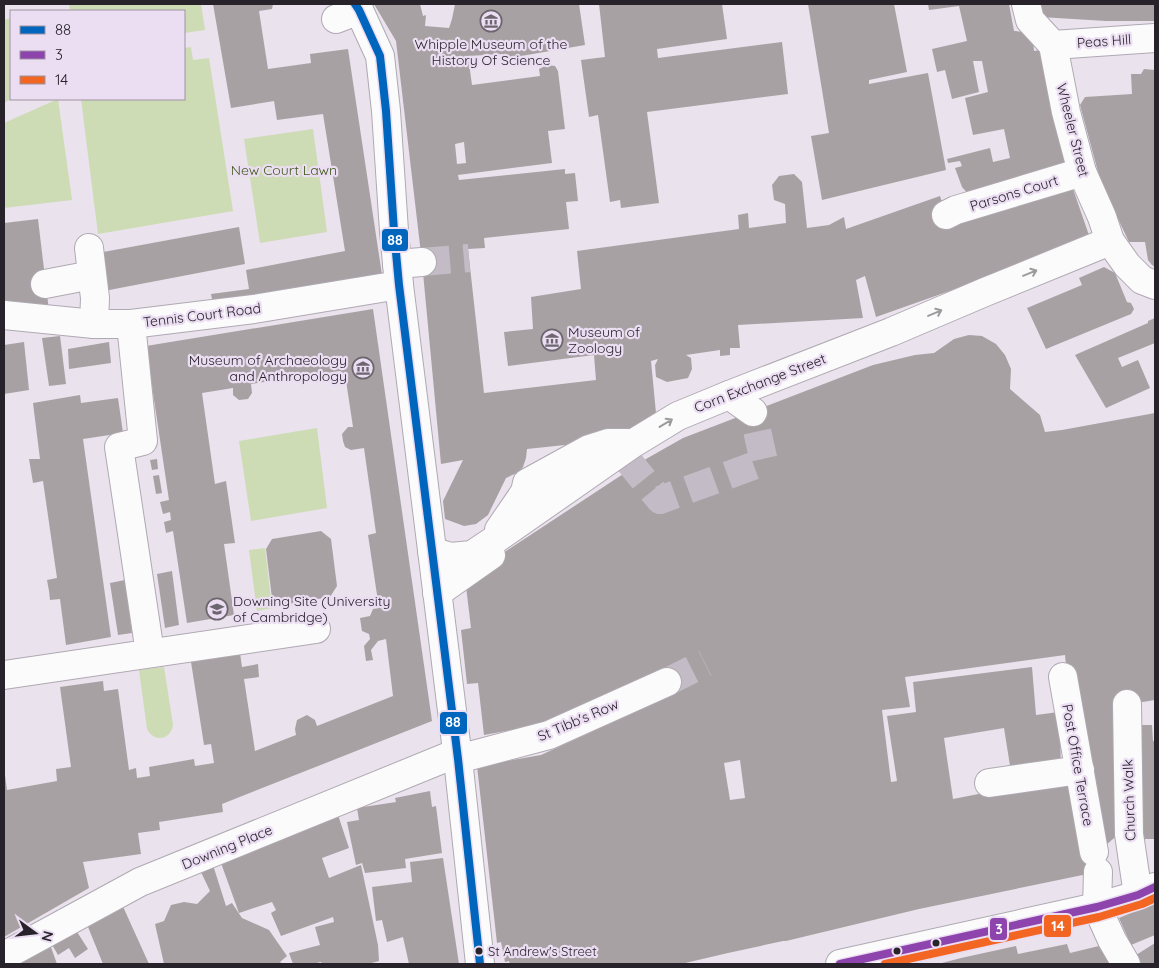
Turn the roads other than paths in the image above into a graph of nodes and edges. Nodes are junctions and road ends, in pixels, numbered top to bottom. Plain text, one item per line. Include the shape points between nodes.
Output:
1 (1026, 4) edge
2 (350, 11) edge
3 (1155, 38) edge
4 (1053, 45) junction
5 (1082, 172) junction
6 (946, 215) dead end
7 (1110, 241) junction
8 (88, 248) dead end
9 (406, 271) junction
10 (92, 275) junction
11 (45, 284) dead end
12 (1155, 284) edge
13 (4, 315) edge
14 (94, 319) junction
15 (131, 324) junction
16 (728, 395) junction
17 (753, 412) tunnel mouth
18 (628, 450) junction
19 (432, 551) junction
20 (437, 593) junction
21 (316, 629) dead end
22 (150, 654) junction
23 (4, 675) edge
24 (1063, 677) dead end
25 (667, 682) tunnel mouth
26 (1127, 704) dead end
27 (458, 756) junction
28 (1080, 770) junction
29 (989, 784) dead end
30 (1147, 891) edge
31 (1096, 907) junction
32 (4, 956) edge
33 (480, 964) edge
34 (840, 964) edge
35 (1126, 964) edge

1 - 4 street via 1030,20
2 - 9 street via 380,56 394,231
3 - 4 street, Peas Hill
4 - 5 street, Wheeler Street
5 - 6 street, Parsons Court
5 - 7 street, Wheeler Street
7 - 12 street, Wheeler Street via 1127,266 1142,280
16 -> 7 street, Corn Exchange Street via 891,332
8 - 10 street
9 - 15 street, Tennis Court Road via 254,309
9 - 19 street
10 - 11 street
10 - 14 street
13 - 14 street, Tennis Court Road
14 - 15 street, Tennis Court Road
15 - 22 street via 143,441 119,447
16 - 17 street
18 -> 16 street, Corn Exchange Street via 678,416
18 - 19 street, Corn Exchange Street via 472,555 450,557
18 - 20 street
19 - 20 street
20 - 27 street
21 - 22 street
22 - 23 street
24 - 28 street, Post Office Terrace
25 - 27 street, St Tibb's Row via 549,735
26 - 30 street, Church Walk via 1128,834
27 - 32 street, Downing Place via 140,882
27 - 33 street
28 - 29 street
28 - 31 street, Post Office Terrace via 1096,862
30 - 31 street
31 - 34 street
31 - 35 street

